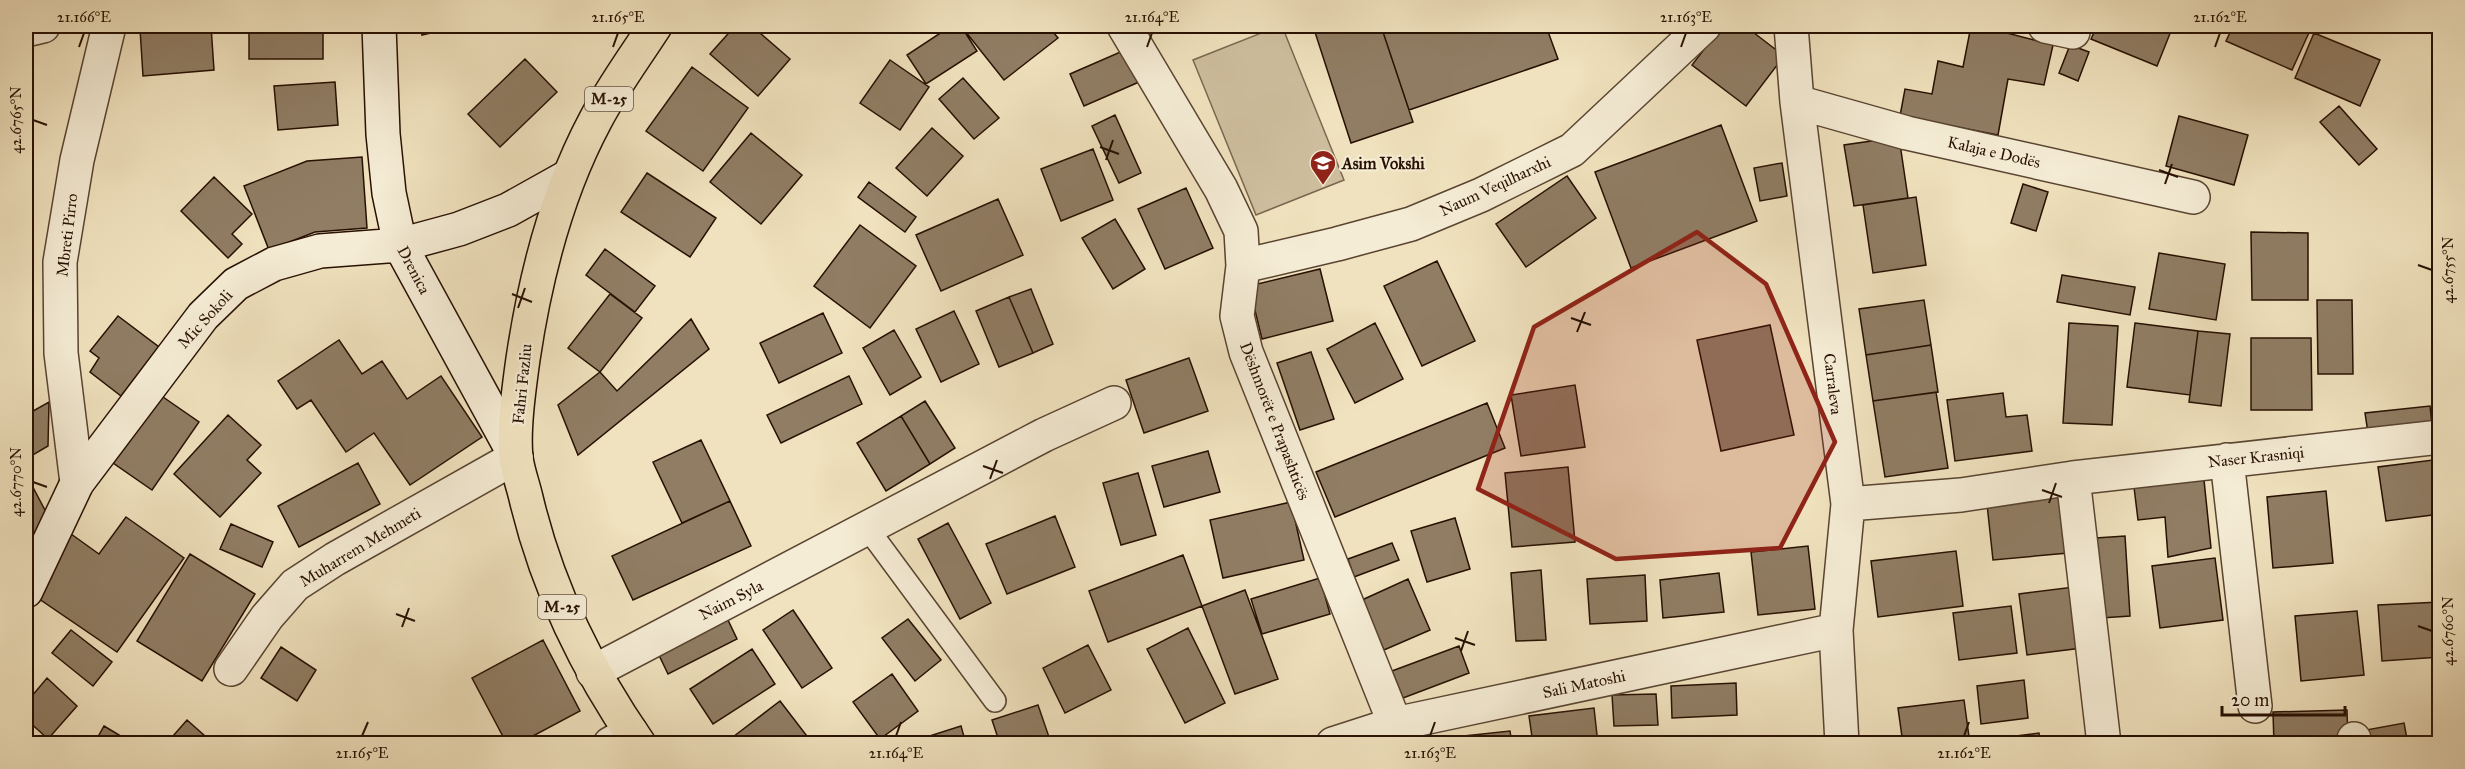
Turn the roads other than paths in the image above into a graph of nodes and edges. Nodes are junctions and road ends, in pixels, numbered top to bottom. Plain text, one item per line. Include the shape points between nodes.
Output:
1 (43, 26) edge
2 (109, 26) edge
3 (379, 26) edge
4 (655, 26) edge
5 (1124, 26) edge
6 (1704, 26) edge
7 (1791, 26) edge
8 (26, 30) edge
9 (1797, 102) junction
10 (569, 176) junction
11 (2193, 197) dead end
12 (399, 246) junction
13 (1243, 266) junction
14 (1114, 403) dead end
15 (2439, 437) edge
16 (516, 457) junction
17 (2227, 460) junction
18 (2073, 478) junction
19 (76, 483) junction
20 (1848, 504) junction
21 (868, 529) junction
22 (26, 591) edge
23 (1836, 630) junction
24 (231, 669) dead end
25 (593, 672) junction
26 (994, 701) dead end
27 (2255, 706) dead end
28 (1395, 724) junction
29 (627, 740) edge
30 (1333, 744) edge
31 (1842, 744) edge
32 (2104, 744) edge

1 - 8 street
2 - 19 street, Mbreti Pirro via 76,160 60,262 61,353
3 - 12 street, Drenica via 383,135
4 - 10 main road, Fahri Fazliu / M-25 via 595,121
5 - 13 street, Dëshmorët e Prapashticës via 1221,189 1241,231
6 - 13 street, Naum Veqilharxhi via 1572,150 1411,224
7 - 9 street, Carraleva
9 - 11 street, Kalaja e Dodës via 1906,133
9 - 20 street, Carraleva
10 - 12 street, Mic Sokoli via 508,210
10 - 16 main road, Fahri Fazliu / M-25 via 544,255 527,334 518,394
12 - 16 street, Drenica
12 - 19 street, Mic Sokoli via 320,251 274,264 236,285 203,316
13 - 28 street, Dëshmorët e Prapashticës via 1237,316 1245,352
14 - 21 street, Naim Syla via 1044,435
15 - 17 street, Naser Krasniqi
16 - 24 street, Muharrem Mehmeti via 295,585
16 - 25 main road, Fahri Fazliu / M-25 via 532,522 557,596
17 - 18 street, Naser Krasniqi
17 - 27 street
18 - 20 street, Naser Krasniqi via 1961,495
18 - 32 street
19 - 22 street, Mic Sokoli
20 - 23 street, Carraleva
21 - 25 street, Naim Syla
21 - 26 lane
23 - 28 street, Sali Matoshi
23 - 31 street, Carraleva
25 - 29 main road, Fahri Fazliu / M-25
28 - 30 street, Sali Matoshi

